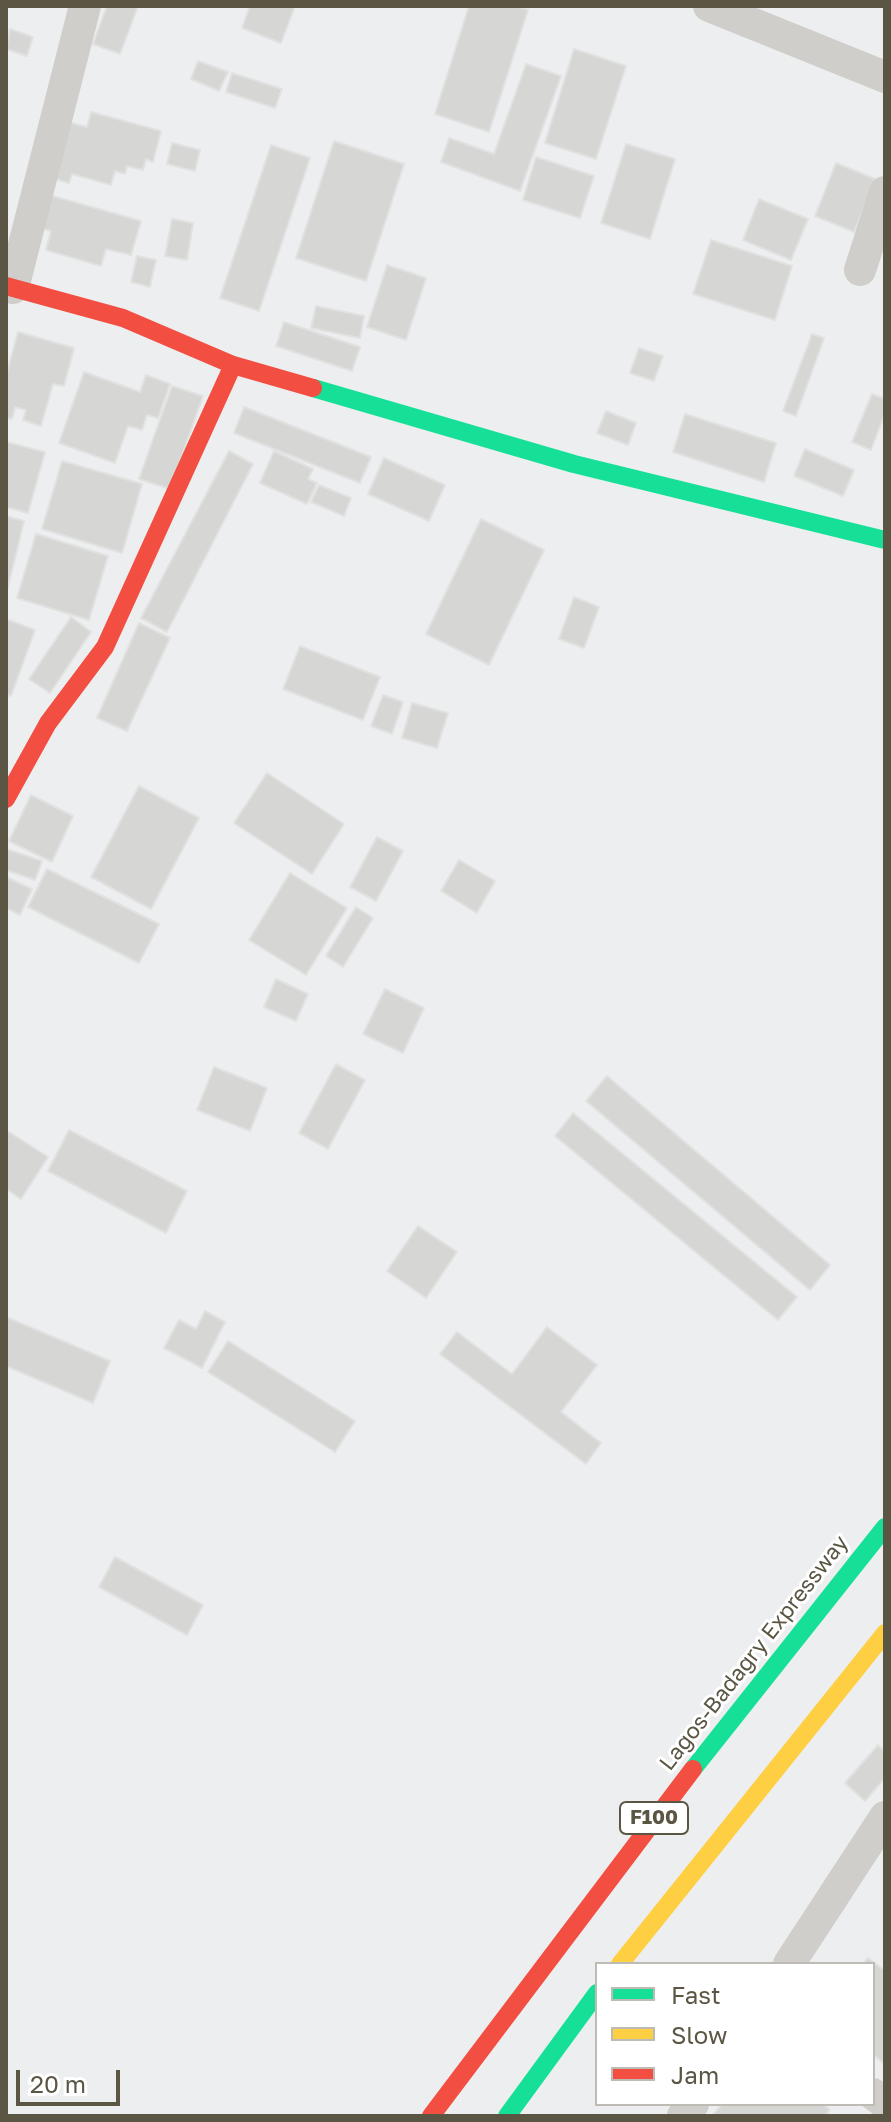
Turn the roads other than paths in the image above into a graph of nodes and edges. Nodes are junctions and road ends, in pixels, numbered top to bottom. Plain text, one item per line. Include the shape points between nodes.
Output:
1 (85, 6) edge
2 (709, 6) edge
3 (885, 77) edge
4 (885, 192) edge
5 (860, 270) dead end
6 (10, 287) edge
7 (233, 365) junction
8 (885, 540) edge
9 (6, 799) edge
10 (885, 1527) edge
11 (885, 1633) edge
12 (885, 1817) edge
13 (622, 1962) edge
14 (790, 1962) edge
15 (595, 1999) edge
16 (584, 2033) edge
17 (431, 2116) edge
18 (507, 2116) edge

1 - 6 street
2 - 3 street
4 - 5 street
6 - 7 main road via 123,318
7 - 8 main road via 574,464
7 - 9 main road via 105,647 48,723
10 - 17 main road, Lagos-Badagry Expressway / F100 via 638,1838
11 - 13 main road, F100
12 - 14 street
15 - 16 main road
16 - 18 main road

